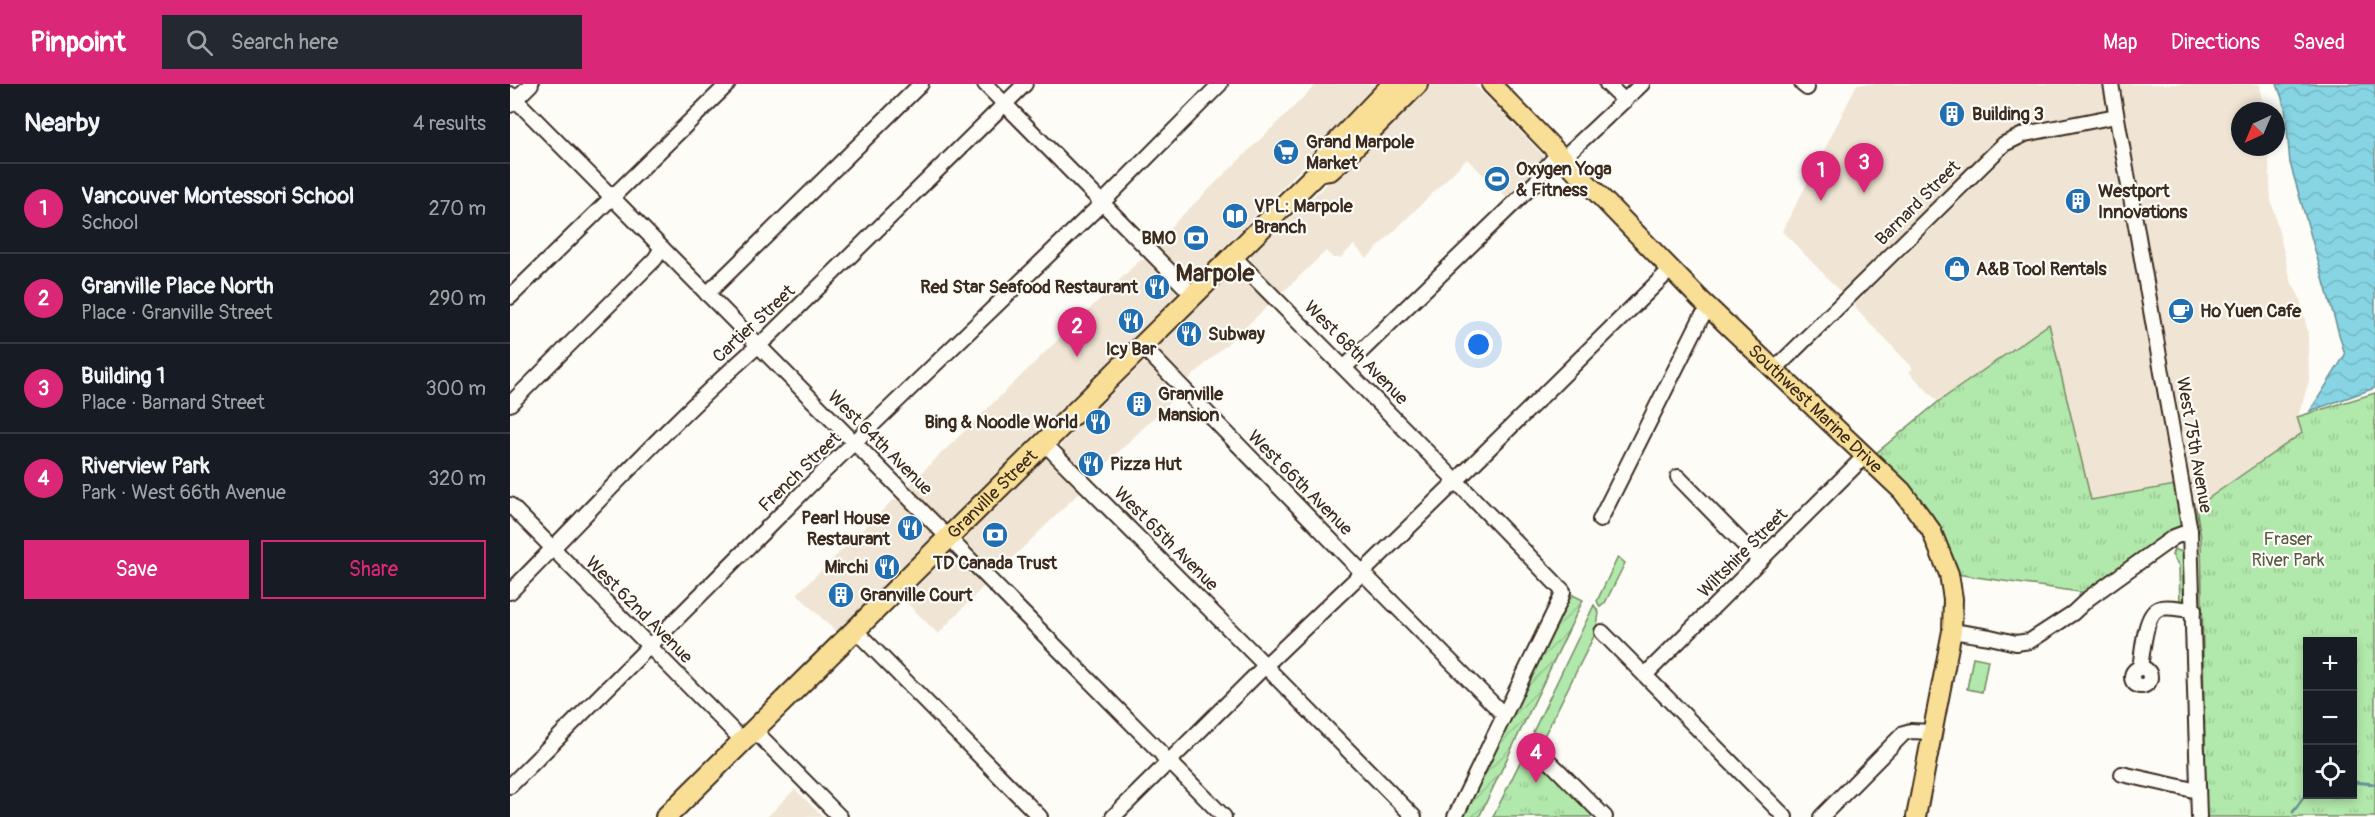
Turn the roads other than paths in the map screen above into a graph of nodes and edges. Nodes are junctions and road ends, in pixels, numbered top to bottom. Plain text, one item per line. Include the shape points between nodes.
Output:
1 (531, 84) edge
2 (728, 84) edge
3 (921, 84) edge
4 (985, 84) edge
5 (1025, 84) edge
6 (1220, 84) edge
7 (1394, 84) edge
8 (1417, 84) edge
9 (1491, 84) edge
10 (1607, 84) edge
11 (1642, 84) edge
12 (2111, 84) edge
13 (512, 99) edge
14 (1625, 101) junction
15 (1005, 104) junction
16 (2116, 116) junction
17 (1563, 158) junction
18 (1318, 172) junction
19 (611, 196) junction
20 (1102, 203) junction
21 (662, 248) junction
22 (1233, 256) junction
23 (1671, 269) junction
24 (707, 294) junction
25 (1193, 295) junction
26 (510, 297) edge
27 (1711, 309) junction
28 (758, 345) junction
29 (1142, 346) junction
30 (1345, 367) junction
31 (1775, 369) junction
32 (510, 404) edge
33 (855, 443) junction
34 (1044, 443) junction
35 (1866, 455) junction
36 (1677, 477) dead end
37 (1456, 481) junction
38 (510, 505) edge
39 (1600, 520) dead end
40 (2190, 531) junction
41 (948, 537) junction
42 (553, 548) junction
43 (1760, 561) junction
44 (1363, 573) junction
45 (510, 592) edge
46 (2194, 610) junction
47 (855, 630) junction
48 (1952, 631) junction
49 (1602, 632) dead end
50 (651, 647) junction
51 (1266, 666) junction
52 (2140, 668) dead end
53 (1645, 675) junction
54 (1503, 714) junction
55 (1931, 732) junction
56 (748, 736) junction
57 (1541, 753) dead end
58 (1169, 756) junction
59 (2122, 774) dead end
60 (510, 786) edge
61 (2198, 791) junction
62 (666, 817) edge
63 (840, 817) edge
64 (1040, 817) edge
65 (1113, 817) edge
66 (1224, 817) edge
67 (1414, 817) edge
68 (1455, 817) edge
69 (1605, 817) edge
70 (1785, 817) edge
71 (1821, 817) edge
72 (1916, 817) edge
73 (2199, 817) edge

1 - 13 street
2 - 19 street
3 - 24 street
4 - 15 street
5 - 15 street, Cartier Street
6 - 20 street, French Street
7 - 18 highway, Granville Street via 1328,152
8 - 18 highway, Granville Street via 1330,170
9 - 17 main road, Southwest Marine Drive
10 - 14 street
11 - 14 street
12 - 16 street, West 75th Avenue
13 - 19 street, West 64th Avenue
14 - 17 street
15 - 20 street
15 - 28 street, Cartier Street
16 - 31 street, Barnard Street via 2025,134 2004,144
16 - 40 street, West 75th Avenue
17 - 23 main road, Southwest Marine Drive
17 - 30 street via 1540,174 1537,182
18 - 22 highway, Granville Street
19 - 21 street, West 64th Avenue
19 - 26 street
20 - 25 street
20 - 33 street, French Street
21 - 24 street, West 64th Avenue
21 - 32 street via 656,259
22 - 25 highway, Granville Street
22 - 30 street, West 68th Avenue
23 - 27 main road, Southwest Marine Drive
23 - 37 street
24 - 28 street, West 64th Avenue
25 - 29 highway, Granville Street
27 - 31 main road, Southwest Marine Drive
27 - 39 street via 1701,318
28 - 33 street, West 64th Avenue
28 - 42 street, Cartier Street
29 - 34 highway, Granville Street
29 - 44 street, West 66th Avenue
30 - 37 street, West 68th Avenue
31 - 35 main road, Southwest Marine Drive
33 - 41 street, West 64th Avenue
33 - 50 street, French Street
34 - 41 highway, Granville Street
34 - 51 street, West 65th Avenue
35 - 43 street, Wiltshire Street
35 - 48 main road, Southwest Marine Drive via 1913,504 1941,550 1953,598
36 - 43 street
37 - 44 street
37 - 54 street, West 68th Avenue via 1563,591
38 - 42 street, West 62nd Avenue
40 - 46 street, West 75th Avenue
40 - 48 street via 2174,537 2030,641 2016,643
41 - 47 highway, Granville Street
41 - 58 street, West 64th Avenue
42 - 45 street, Cartier Street
42 - 50 street, West 62nd Avenue
43 - 53 street, Wiltshire Street
44 - 51 street
44 - 54 street, West 66th Avenue
46 - 52 street via 2164,608 2152,613
46 - 61 street, West 75th Avenue
47 - 56 highway, Granville Street
47 - 64 street
48 - 55 main road, Southwest Marine Drive
49 - 53 street
50 - 56 street, West 62nd Avenue
50 - 60 street, French Street
51 - 58 street
51 - 67 street, West 65th Avenue
53 - 70 street
54 - 68 street
55 - 71 street via 1904,733
55 - 72 main road, Southwest Marine Drive
56 - 62 highway, Granville Street
56 - 63 street, West 62nd Avenue
57 - 69 street
58 - 65 street
58 - 66 street, West 64th Avenue
59 - 61 street
61 - 73 street, West 75th Avenue

